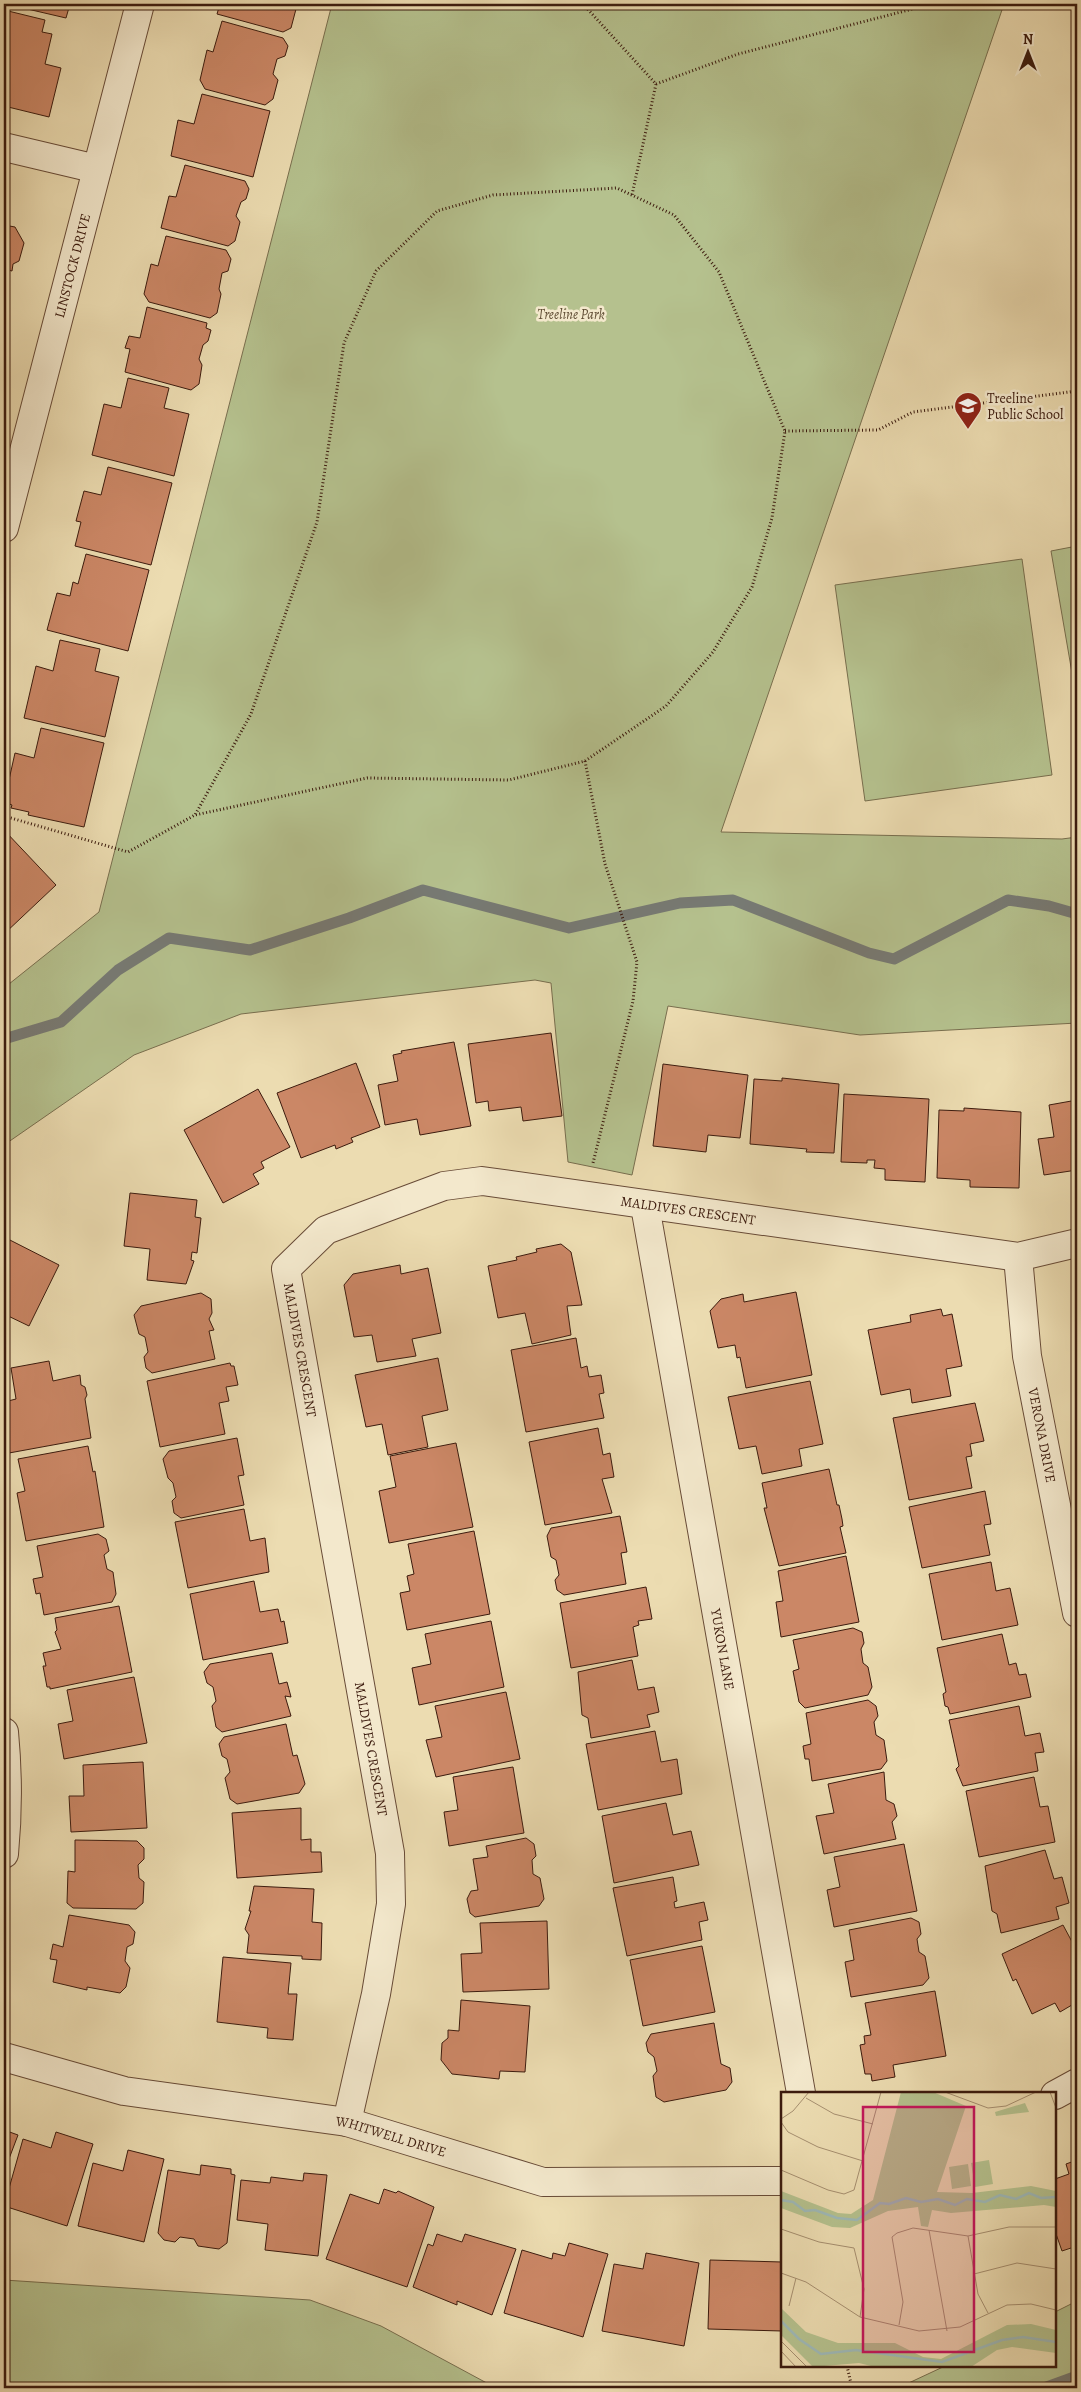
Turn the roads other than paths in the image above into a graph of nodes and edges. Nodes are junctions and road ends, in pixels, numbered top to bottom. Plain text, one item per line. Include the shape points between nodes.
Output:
1 (140, 4) edge
2 (4, 147) edge
3 (96, 169) junction
4 (4, 525) edge
5 (645, 1206) junction
6 (1077, 1243) edge
7 (1018, 1257) junction
8 (1077, 1612) edge
9 (4, 1732) edge
10 (4, 1854) edge
11 (4, 2057) edge
12 (1077, 2083) edge
13 (801, 2092) edge
14 (1056, 2094) edge
15 (347, 2122) junction
16 (781, 2181) edge

1 - 3 street, LINSTOCK DRIVE
2 - 3 street
3 - 4 street, LINSTOCK DRIVE
5 - 7 street, MALDIVES CRESCENT
5 - 13 street, YUKON LANE
5 - 15 street, MALDIVES CRESCENT via 482,1181 444,1186 326,1230 286,1269 390,1853 391,1904 376,1994
6 - 7 street, MALDIVES CRESCENT
7 - 8 street, VERONA DRIVE via 1027,1356
9 - 10 street via 8,1813
11 - 15 street, WHITWELL DRIVE via 124,2091
12 - 14 street
15 - 16 street, WHITWELL DRIVE via 543,2182

